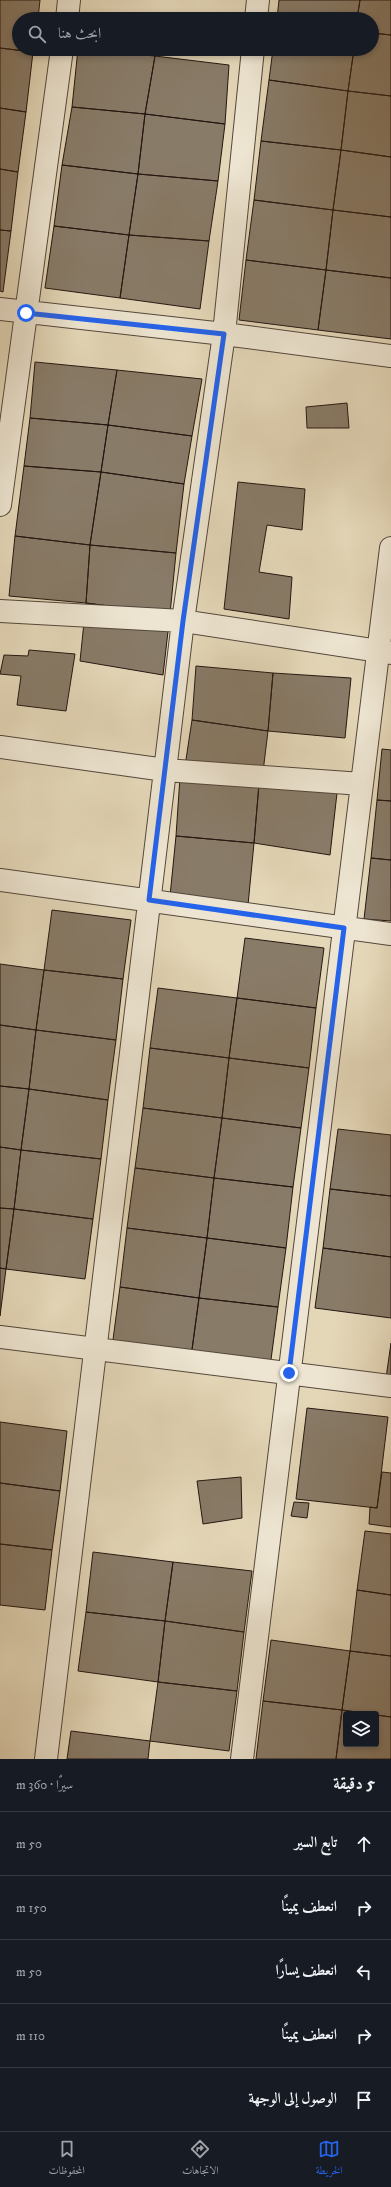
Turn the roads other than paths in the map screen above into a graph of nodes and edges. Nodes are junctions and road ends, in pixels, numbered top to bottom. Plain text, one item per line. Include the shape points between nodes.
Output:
1 (69, 0) edge
2 (258, 0) edge
3 (68, 12) edge
4 (257, 12) edge
5 (61, 56) edge
6 (252, 56) edge
7 (0, 309) edge
8 (26, 313) junction
9 (224, 334) junction
10 (391, 356) edge
11 (0, 505) edge
12 (391, 548) edge
13 (0, 612) edge
14 (183, 621) junction
15 (385, 652) edge
16 (0, 747) edge
17 (165, 770) junction
18 (362, 784) junction
19 (0, 880) edge
20 (149, 900) junction
21 (344, 928) junction
22 (391, 934) edge
23 (0, 1337) edge
24 (95, 1349) junction
25 (289, 1373) junction
26 (391, 1386) edge
27 (46, 1759) edge
28 (242, 1759) edge

1 - 3 street
2 - 4 street
5 - 8 street
6 - 9 street
7 - 8 street
8 - 9 street
8 - 11 street
9 - 10 street
9 - 14 street
12 - 15 street
13 - 14 street
14 - 15 street
14 - 17 street
15 - 18 street
16 - 17 street
17 - 18 street
17 - 20 street
18 - 21 street
19 - 20 street
20 - 21 street
20 - 24 street
21 - 22 street
21 - 25 street
23 - 24 street
24 - 25 street
24 - 27 street
25 - 26 street
25 - 28 street

